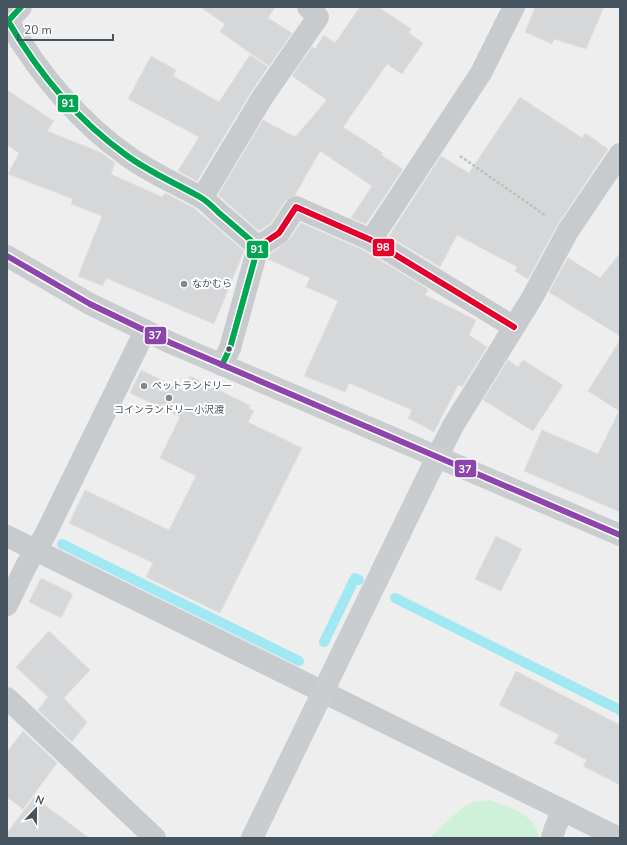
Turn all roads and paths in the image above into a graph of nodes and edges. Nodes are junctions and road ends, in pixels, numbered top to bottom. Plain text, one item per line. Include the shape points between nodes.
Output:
1 (21, 7) edge
2 (308, 7) edge
3 (514, 7) edge
4 (436, 140) junction
5 (620, 154) edge
6 (202, 198) junction
7 (568, 231) junction
8 (371, 240) junction
9 (258, 247) junction
10 (7, 256) edge
11 (514, 327) junction
12 (145, 331) junction
13 (222, 365) junction
14 (438, 457) junction
15 (620, 535) edge
16 (7, 536) edge
17 (36, 550) junction
18 (7, 605) edge
19 (324, 691) junction
20 (7, 698) edge
21 (563, 810) junction
22 (155, 838) edge
23 (252, 838) edge
24 (552, 838) edge
25 (619, 838) edge

1 - 6 street via 8,21 26,53 72,109 98,134 127,156
2 - 6 street via 318,17 262,98
3 - 4 street via 481,73
4 - 7 path
4 - 8 street
5 - 7 street
6 - 9 street
7 - 11 street
8 - 9 street via 296,207 279,233
8 - 11 street
9 - 13 street via 230,348
10 - 12 main road via 90,304
11 - 14 street via 454,424
12 - 13 main road
12 - 17 street
13 - 14 main road
14 - 15 main road
14 - 19 main road
16 - 17 street
17 - 18 street
17 - 19 street
19 - 21 street
19 - 23 main road
20 - 22 street
21 - 24 street
21 - 25 street

